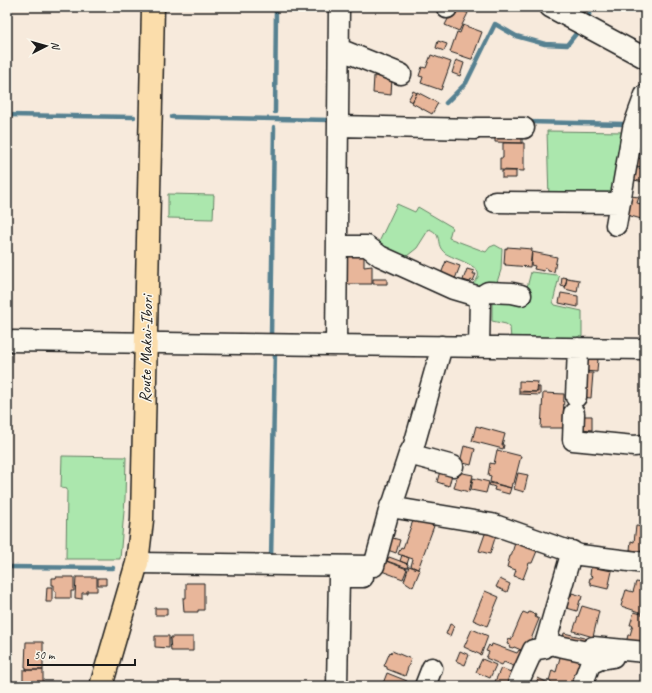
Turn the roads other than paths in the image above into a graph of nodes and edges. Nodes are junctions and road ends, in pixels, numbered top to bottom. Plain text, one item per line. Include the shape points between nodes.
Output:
1 (153, 7) edge
2 (339, 7) edge
3 (550, 7) edge
4 (339, 49) junction
5 (645, 58) edge
6 (401, 74) dead end
7 (645, 95) edge
8 (338, 126) junction
9 (524, 128) dead end
10 (496, 202) dead end
11 (620, 203) junction
12 (616, 225) dead end
13 (337, 246) junction
14 (521, 296) dead end
15 (480, 297) junction
16 (7, 341) edge
17 (146, 343) junction
18 (336, 345) junction
19 (442, 346) junction
20 (479, 347) junction
21 (578, 348) junction
22 (645, 349) edge
23 (645, 445) edge
24 (409, 454) junction
25 (453, 466) dead end
26 (390, 507) junction
27 (572, 551) junction
28 (137, 563) junction
29 (645, 563) edge
30 (374, 566) junction
31 (545, 643) junction
32 (645, 652) edge
33 (645, 658) edge
34 (101, 686) edge
35 (337, 686) edge
36 (519, 686) edge
37 (582, 686) edge

1 - 17 main road, Route Makai-Ibori
2 - 4 street
3 - 5 street
4 - 6 street
4 - 8 street
7 - 11 street via 633,128
8 - 9 street
8 - 13 street
10 - 11 street
11 - 12 street
13 - 15 street via 367,246 388,260 453,289
13 - 18 street
14 - 15 street via 488,292
15 - 20 street
16 - 17 street
17 - 18 street
17 - 28 main road, Route Makai-Ibori via 142,520
18 - 19 street
19 - 20 street
19 - 24 street via 414,446
20 - 21 street
21 - 22 street
21 - 23 street via 573,440
24 - 25 street
24 - 26 street via 394,503
26 - 27 street via 492,524
26 - 30 street
27 - 29 street via 580,555
27 - 31 street
28 - 30 street
28 - 34 main road, Route Makai-Ibori
30 - 35 street via 372,577 339,577
31 - 32 street via 587,652 593,648
31 - 36 street via 544,648 533,650
33 - 37 street via 601,659 590,664

